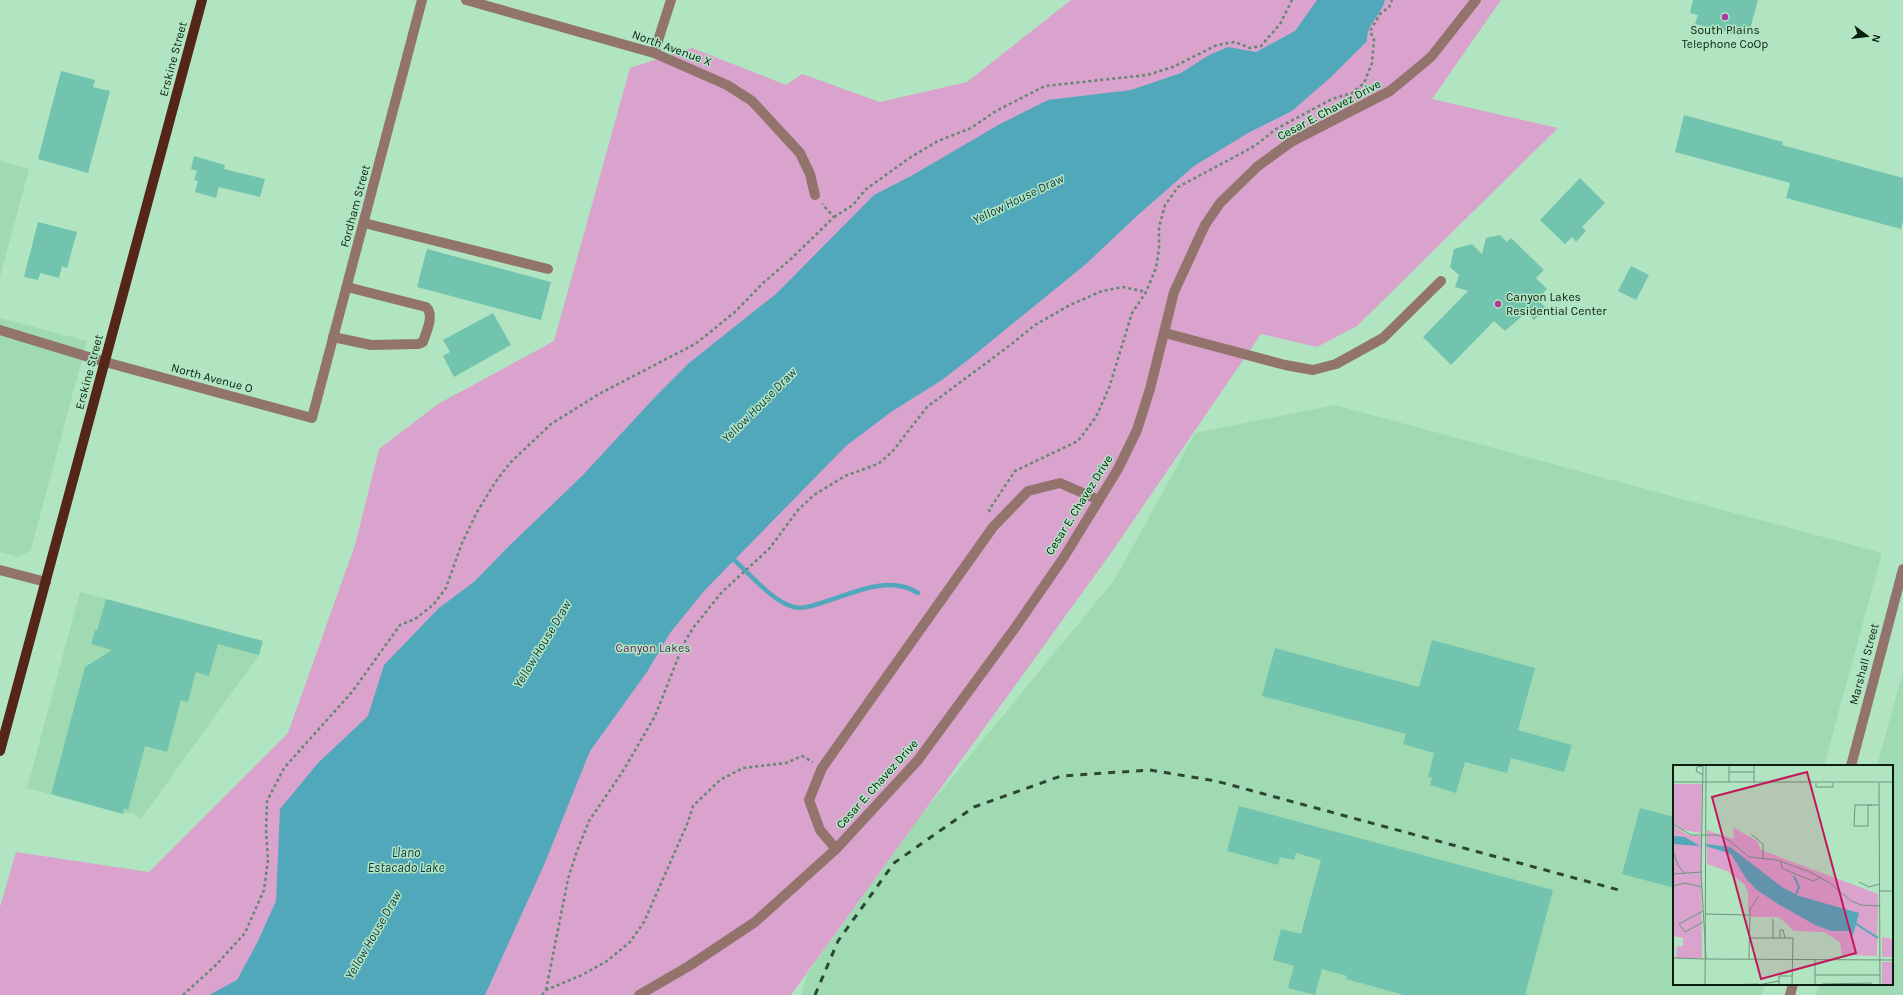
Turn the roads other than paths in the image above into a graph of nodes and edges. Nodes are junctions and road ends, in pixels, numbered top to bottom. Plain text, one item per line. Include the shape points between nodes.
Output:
1 (202, 0) edge
2 (422, 0) edge
3 (466, 0) edge
4 (671, 0) edge
5 (1476, 0) edge
6 (654, 53) junction
7 (815, 195) road end
8 (364, 223) junction
9 (548, 269) dead end
10 (1441, 281) dead end
11 (346, 287) junction
12 (0, 330) edge
13 (1164, 333) junction
14 (333, 337) junction
15 (105, 362) junction
16 (312, 418) joint
17 (1099, 500) junction
18 (1903, 569) edge
19 (0, 570) edge
20 (46, 582) junction
21 (0, 751) edge
22 (1850, 765) edge
23 (836, 849) junction
24 (1793, 985) edge
25 (639, 995) edge
26 (1790, 995) edge

1 - 15 main road, Erskine Street
2 - 8 street, Fordham Street
3 - 6 street, North Avenue X
4 - 6 street
5 - 13 street, Cesar E. Chavez Drive via 1431,57 1390,91 1292,142 1258,166 1220,203 1205,225 1174,292
6 - 7 street, North Avenue X via 712,77 752,100 800,153 810,174
8 - 9 street
8 - 11 street, Fordham Street
10 - 13 street via 1383,338 1336,364 1313,370
11 - 14 street, Fordham Street
11 - 14 street via 426,308 430,317 423,342 418,344 371,345
12 - 15 street, North Avenue O
13 - 17 street, Cesar E. Chavez Drive via 1137,430
14 - 16 street, Fordham Street
15 - 16 street, North Avenue O
15 - 20 main road, Erskine Street
17 - 23 street, Cesar E. Chavez Drive via 1064,557 1015,628 918,760
17 - 23 street via 1060,483 1028,491 993,527 822,768 809,800 820,830
18 - 22 street, Marshall Street
19 - 20 street
20 - 21 main road, Erskine Street
23 - 25 street, Cesar E. Chavez Drive via 755,922 689,966
24 - 26 street

